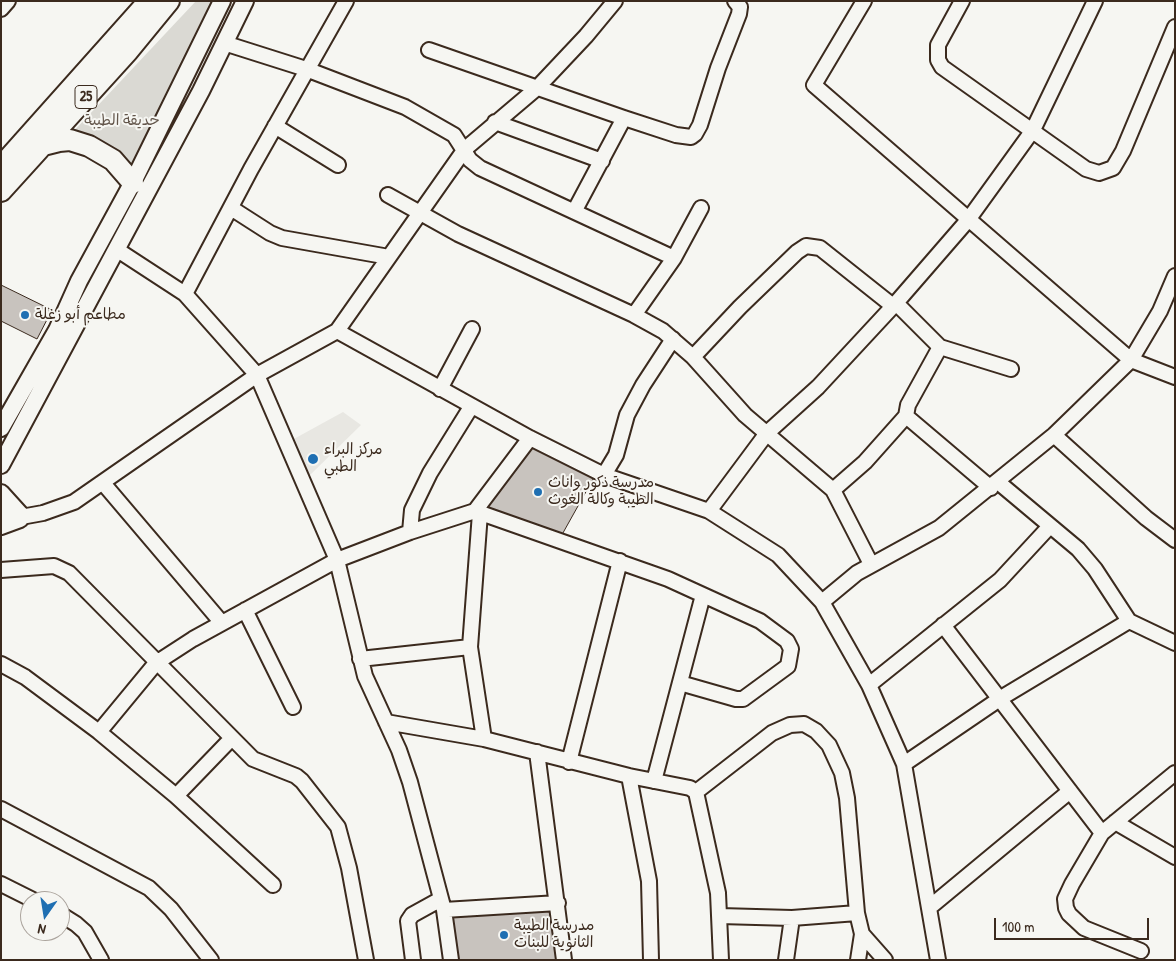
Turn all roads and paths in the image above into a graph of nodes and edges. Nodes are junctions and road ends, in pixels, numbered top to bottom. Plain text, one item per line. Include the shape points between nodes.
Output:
1 (8, 1) edge
2 (148, 1) edge
3 (169, 1) edge
4 (222, 1) edge
5 (245, 1) edge
6 (346, 1) edge
7 (615, 1) edge
8 (735, 1) edge
9 (864, 1) edge
10 (962, 1) edge
11 (1095, 1) edge
12 (1, 9) edge
13 (1175, 27) edge
14 (224, 43) junction
15 (429, 50) dead end
16 (306, 69) junction
17 (537, 88) junction
18 (624, 118) junction
19 (495, 122) junction
20 (275, 126) junction
21 (1033, 130) junction
22 (43, 145) junction
23 (465, 149) junction
24 (602, 160) junction
25 (338, 164) dead end
26 (1, 167) edge
27 (133, 182) junction
28 (1, 191) edge
29 (388, 195) dead end
30 (231, 208) junction
31 (701, 208) dead end
32 (575, 210) junction
33 (418, 213) junction
34 (968, 220) junction
35 (116, 249) junction
36 (389, 258) junction
37 (674, 258) junction
38 (1175, 276) edge
39 (185, 294) junction
40 (895, 305) junction
41 (634, 315) junction
42 (472, 328) dead end
43 (337, 331) junction
44 (673, 339) junction
45 (940, 347) junction
46 (693, 357) junction
47 (1131, 360) junction
48 (1010, 370) dead end
49 (258, 375) junction
50 (1175, 378) edge
51 (440, 389) junction
52 (471, 407) junction
53 (906, 416) junction
54 (1, 428) edge
55 (767, 433) junction
56 (1054, 435) junction
57 (530, 438) junction
58 (1, 465) edge
59 (604, 476) junction
60 (102, 484) junction
61 (994, 485) junction
62 (833, 490) junction
63 (1, 493) edge
64 (1, 510) edge
65 (709, 511) junction
66 (477, 512) junction
67 (22, 516) junction
68 (1, 518) edge
69 (1, 526) edge
70 (1050, 526) junction
71 (410, 532) junction
72 (1175, 540) edge
73 (337, 560) junction
74 (620, 561) junction
75 (871, 564) junction
76 (1, 570) edge
77 (703, 595) junction
78 (822, 602) junction
79 (245, 610) junction
80 (1129, 621) junction
81 (222, 623) junction
82 (943, 625) junction
83 (1175, 643) edge
84 (470, 648) junction
85 (360, 660) junction
86 (156, 663) junction
87 (1, 664) edge
88 (680, 683) junction
89 (869, 685) junction
90 (1001, 698) junction
91 (293, 706) dead end
92 (386, 722) junction
93 (99, 732) junction
94 (231, 739) junction
95 (484, 739) junction
96 (537, 752) junction
97 (570, 762) junction
98 (904, 764) junction
99 (1175, 773) edge
100 (628, 776) junction
101 (654, 782) junction
102 (1070, 791) junction
103 (696, 792) junction
104 (176, 796) junction
105 (1, 809) edge
106 (1116, 822) junction
107 (1102, 832) junction
108 (1175, 857) edge
109 (1, 884) edge
110 (273, 885) dead end
111 (20, 894) edge
112 (558, 903) junction
113 (442, 904) junction
114 (930, 907) junction
115 (857, 913) junction
116 (720, 916) junction
117 (792, 918) junction
118 (70, 920) edge
119 (862, 934) junction
120 (1141, 951) dead end
121 (101, 960) edge
122 (211, 960) edge
123 (366, 960) edge
124 (413, 960) edge
125 (451, 960) edge
126 (564, 960) edge
127 (651, 960) edge
128 (721, 960) edge
129 (786, 960) edge
130 (858, 960) edge
131 (885, 960) edge
132 (938, 960) edge

1 - 12 street
2 - 26 highway, 25
3 - 22 highway, 25
4 - 27 main road
5 - 14 main road
6 - 16 street
7 - 17 street
8 - 18 street via 740,8 739,14 696,134 684,137
9 - 34 street via 814,85
10 - 21 street via 938,45 938,60 951,74
11 - 21 street
13 - 21 street via 1123,151 1110,171 1098,174 1086,169
14 - 16 street
14 - 35 main road
15 - 17 street
16 - 20 street
16 - 23 street via 420,114 449,132
17 - 18 street
17 - 19 street
18 - 24 street
19 - 23 street
19 - 24 street
20 - 25 street
20 - 30 street
21 - 34 street
22 - 27 highway via 70,140 89,146 113,160
22 - 28 highway, 25
23 - 32 street via 470,160 480,168
23 - 33 street
24 - 32 street
27 - 54 main road via 79,281 57,330
29 - 33 street
30 - 36 street via 282,238
30 - 39 street
31 - 37 street
32 - 37 street
33 - 36 street
33 - 41 street
34 - 40 street
34 - 47 street
35 - 39 street
35 - 58 main road
36 - 43 street
37 - 41 street
38 - 47 street
39 - 49 street
40 - 45 street
40 - 46 street via 820,248 806,246
40 - 55 street via 808,398
41 - 44 street
42 - 51 street
43 - 49 street
43 - 51 street
44 - 46 street
44 - 59 street via 642,385 627,415 616,455
45 - 48 street
45 - 53 street via 908,405
46 - 55 street via 745,416
47 - 50 street
47 - 56 street
49 - 60 street
49 - 73 street
51 - 52 street
52 - 57 street
52 - 71 street via 412,510
53 - 61 street
53 - 62 street via 865,462
55 - 62 street
55 - 65 street
56 - 61 street
56 - 72 street
57 - 59 street
57 - 66 street
59 - 65 street
60 - 67 street via 74,502
60 - 81 street
61 - 70 street
61 - 75 street via 939,528
62 - 75 street
63 - 67 main road
64 - 67 street
65 - 78 street via 778,555
66 - 71 street
66 - 74 street
66 - 84 street
67 - 68 street
67 - 69 main road
70 - 80 street via 1089,561
70 - 82 street via 1000,580
71 - 73 street
73 - 79 street
73 - 85 street
74 - 77 street
74 - 97 street
75 - 78 street
76 - 86 street via 54,566 62,569 77,580
77 - 88 street
77 - 88 street via 775,631 788,641 791,658 779,674 743,698 736,699
78 - 89 street
79 - 81 street
79 - 91 street
80 - 83 street
80 - 90 street
81 - 86 street
82 - 89 street
82 - 90 street
84 - 85 street
84 - 95 street
85 - 92 street
86 - 93 street
86 - 94 street
87 - 93 street via 25,677
88 - 101 street
89 - 98 street
90 - 98 street
90 - 102 street
92 - 95 street
92 - 113 street via 410,782
93 - 104 street
94 - 104 street
94 - 123 street via 257,762 296,776 334,819 348,860
95 - 96 street
96 - 97 street
96 - 112 street
97 - 100 street
98 - 114 street
99 - 106 street
100 - 101 street
100 - 127 street via 649,881
101 - 103 street via 682,785
102 - 107 street
102 - 114 street
103 - 115 street via 772,733 790,725 804,724 816,731 830,745 842,773 850,823
103 - 116 street via 713,866
104 - 110 street
105 - 122 street via 149,888 171,909
106 - 107 street
106 - 108 street
107 - 120 street via 1067,892 1066,908 1084,928
109 - 111 street
112 - 113 street
112 - 126 street
113 - 124 street via 412,915 408,921
113 - 125 street
114 - 132 street
115 - 117 street
115 - 119 street
116 - 117 street
116 - 128 street
117 - 129 street
118 - 121 street via 85,932
119 - 130 street
119 - 131 street

